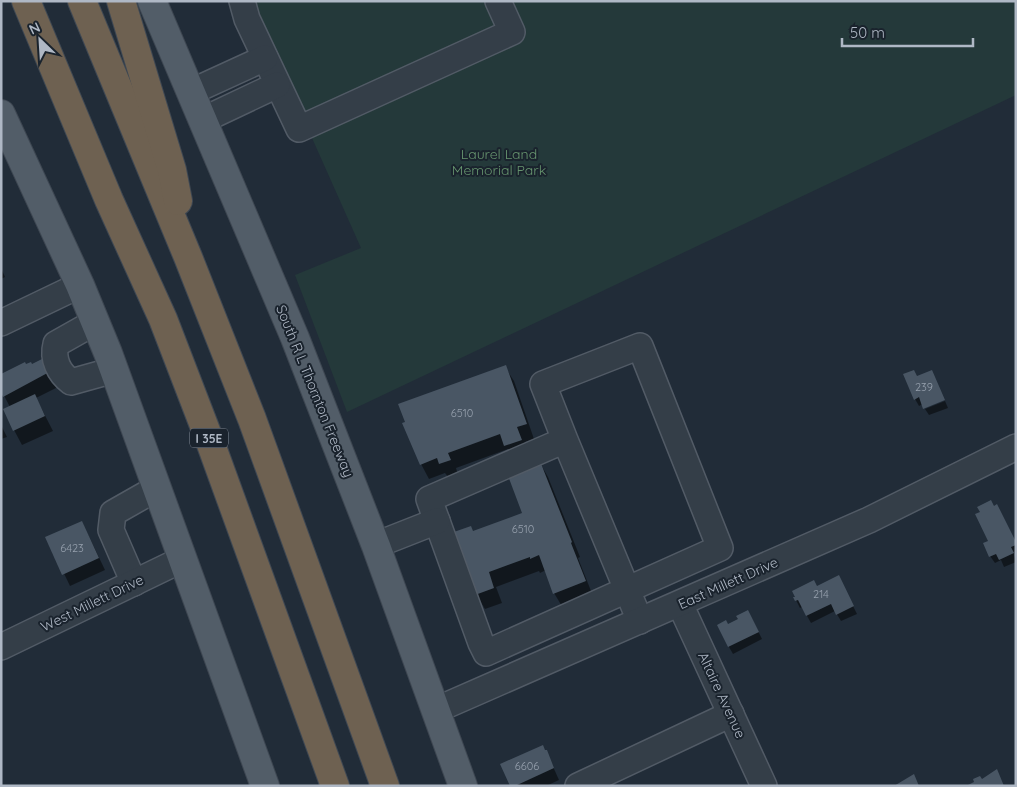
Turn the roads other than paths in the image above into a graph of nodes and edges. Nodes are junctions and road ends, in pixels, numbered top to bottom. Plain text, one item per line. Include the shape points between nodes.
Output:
1 (6, 1) edge
2 (26, 1) edge
3 (82, 1) edge
4 (121, 1) edge
5 (152, 1) edge
6 (242, 1) edge
7 (498, 1) edge
8 (265, 58) junction
9 (277, 85) junction
10 (191, 92) junction
11 (66, 97) junction
12 (1, 114) edge
13 (203, 120) junction
14 (188, 257) junction
15 (80, 285) junction
16 (1, 322) edge
17 (95, 322) junction
18 (114, 370) junction
19 (565, 440) junction
20 (1016, 447) edge
21 (157, 488) junction
22 (437, 522) junction
23 (376, 545) junction
24 (183, 559) junction
25 (134, 583) junction
26 (626, 590) junction
27 (680, 604) junction
28 (640, 621) junction
29 (1, 647) edge
30 (436, 710) junction
31 (731, 714) junction
32 (760, 785) edge
33 (265, 786) edge
34 (335, 786) edge
35 (386, 786) edge
36 (463, 786) edge
37 (578, 786) edge

1 - 11 highway
2 - 11 highway, I 35E
3 - 14 highway
4 - 14 highway via 172,170
5 - 10 main road, South R L Thornton Freeway
6 - 8 street
7 - 9 street via 512,32 299,129
8 - 9 street
8 - 10 street
9 - 13 street
10 - 13 main road, South R L Thornton Freeway
11 - 34 highway, I 35E via 163,319
12 - 15 main road
13 - 23 main road, South R L Thornton Freeway via 295,338
14 - 35 highway via 252,419
15 - 16 street
15 - 17 main road
17 - 18 main road
17 - 18 street via 56,344 54,353 62,375 71,382
18 - 21 main road
19 - 22 street via 429,499
19 - 26 street
19 - 26 street via 543,384 640,346 720,548
20 - 27 street, East Millett Drive via 869,520
21 - 24 main road
21 - 25 street via 113,513 111,530
22 - 23 street
22 - 26 street via 486,653
23 - 30 main road, South R L Thornton Freeway
24 - 25 street, West Millett Drive
24 - 33 main road
25 - 29 street, West Millett Drive
26 - 28 street
27 - 28 street, East Millett Drive
27 - 31 street, Altaire Avenue
28 - 30 street, East Millett Drive
30 - 36 main road, South R L Thornton Freeway
31 - 32 street, Altaire Avenue
31 - 37 street

